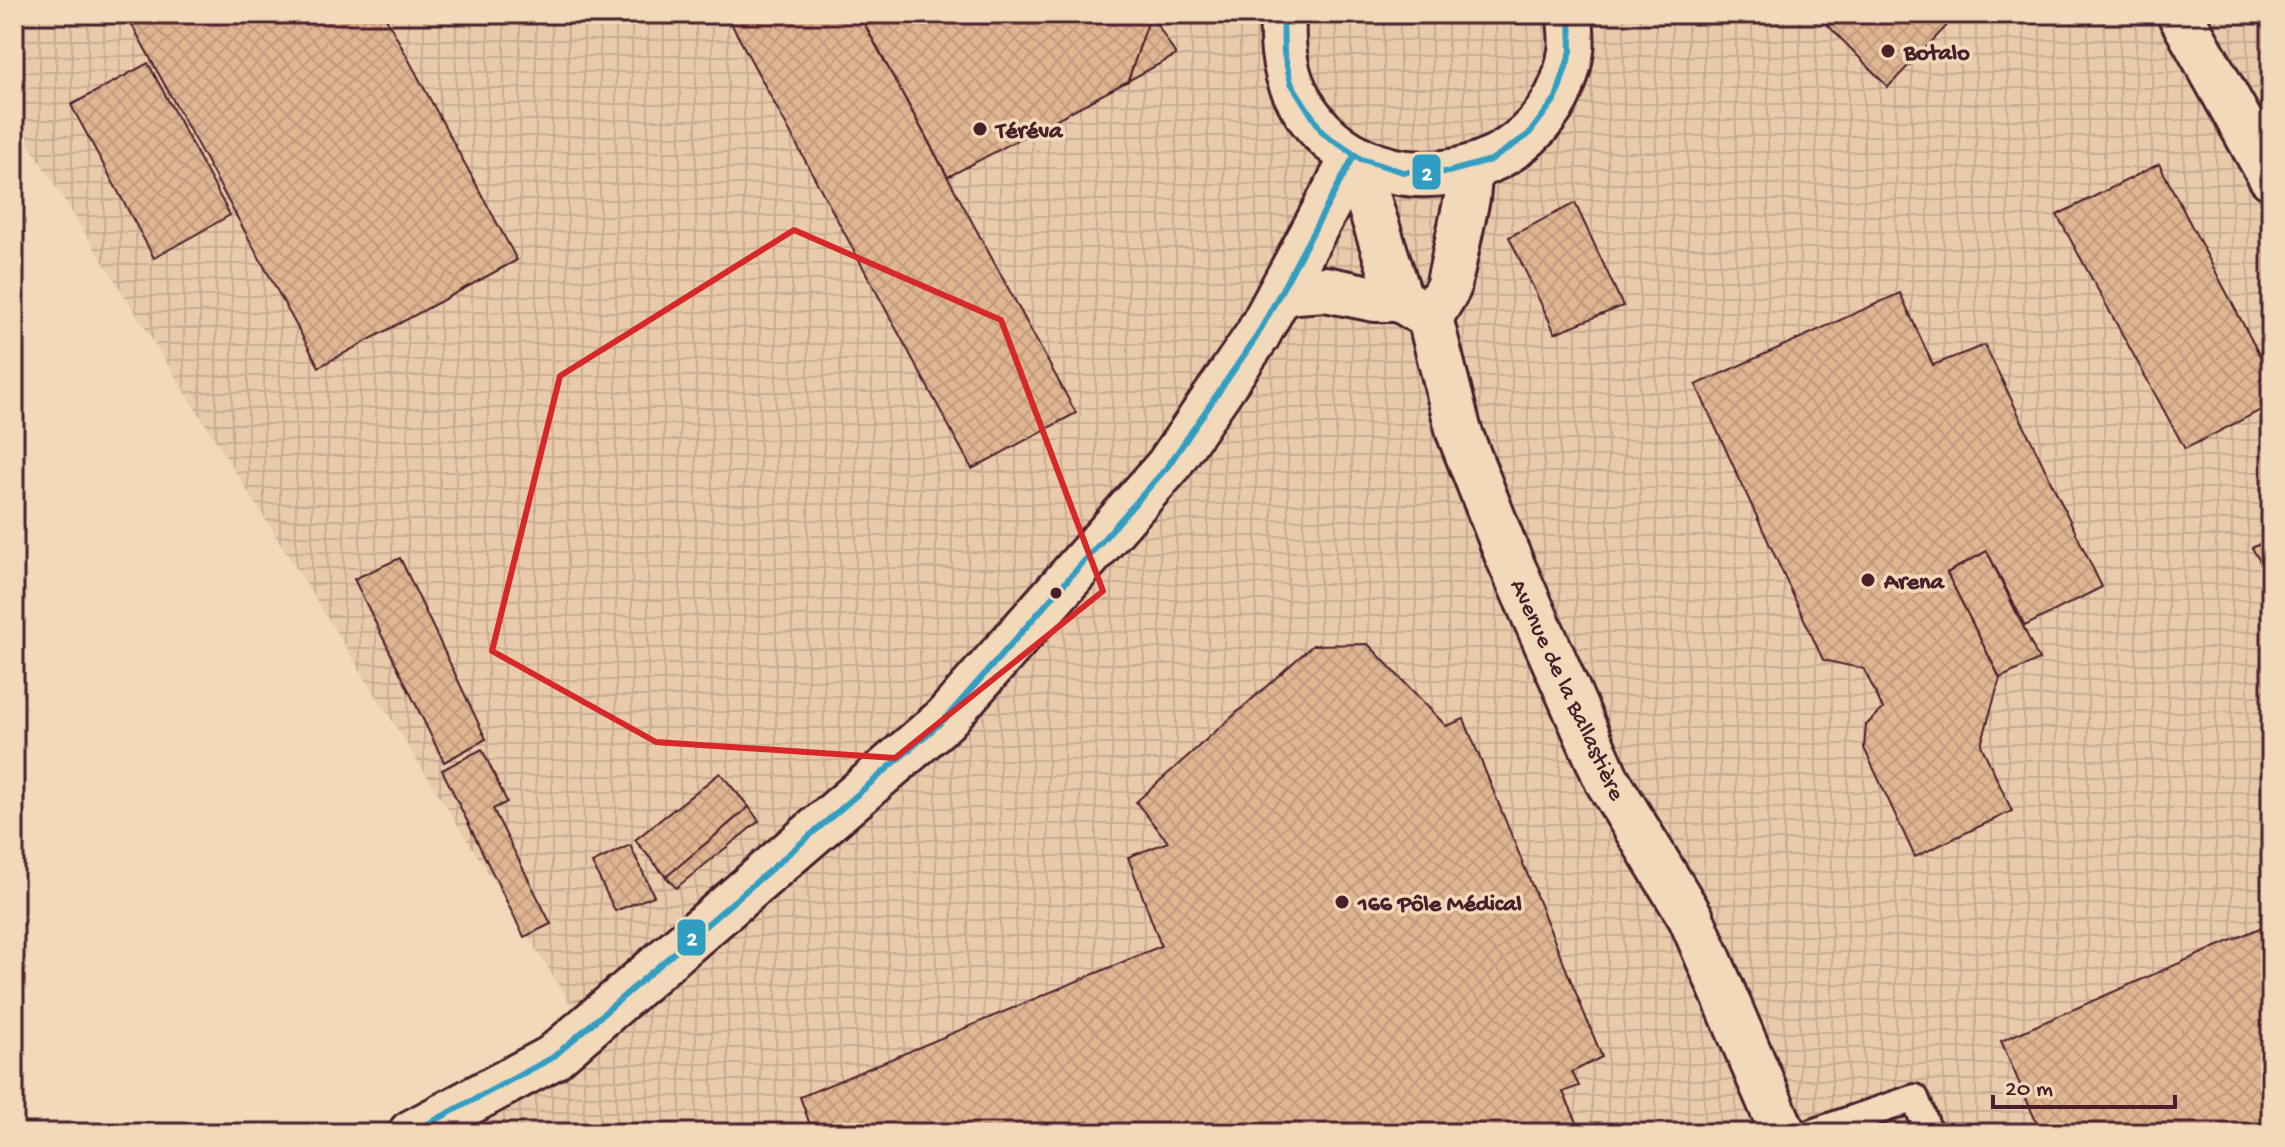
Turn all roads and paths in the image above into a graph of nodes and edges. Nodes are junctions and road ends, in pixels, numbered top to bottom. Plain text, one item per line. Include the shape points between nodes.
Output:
1 (1283, 14) edge
2 (1570, 14) edge
3 (2180, 14) edge
4 (1354, 156) junction
5 (1470, 169) junction
6 (2271, 177) edge
7 (1281, 292) junction
8 (1415, 309) junction
9 (411, 1133) edge
10 (1783, 1133) edge
11 (1812, 1133) edge
12 (1929, 1133) edge

1 - 4 main road via 1282,49 1295,92 1319,128
2 - 5 main road via 1571,50 1558,96 1530,134 1492,161
3 - 6 main road
4 - 5 main road via 1421,176
4 - 7 main road
4 - 8 main road, Avenue de la Ballastière
5 - 8 main road via 1448,288
7 - 8 main road via 1325,289
7 - 9 main road via 1168,466 945,719 552,1058
8 - 10 main road, Avenue de la Ballastière via 1507,554 1607,780 1691,918
11 - 12 lane via 1915,1098

